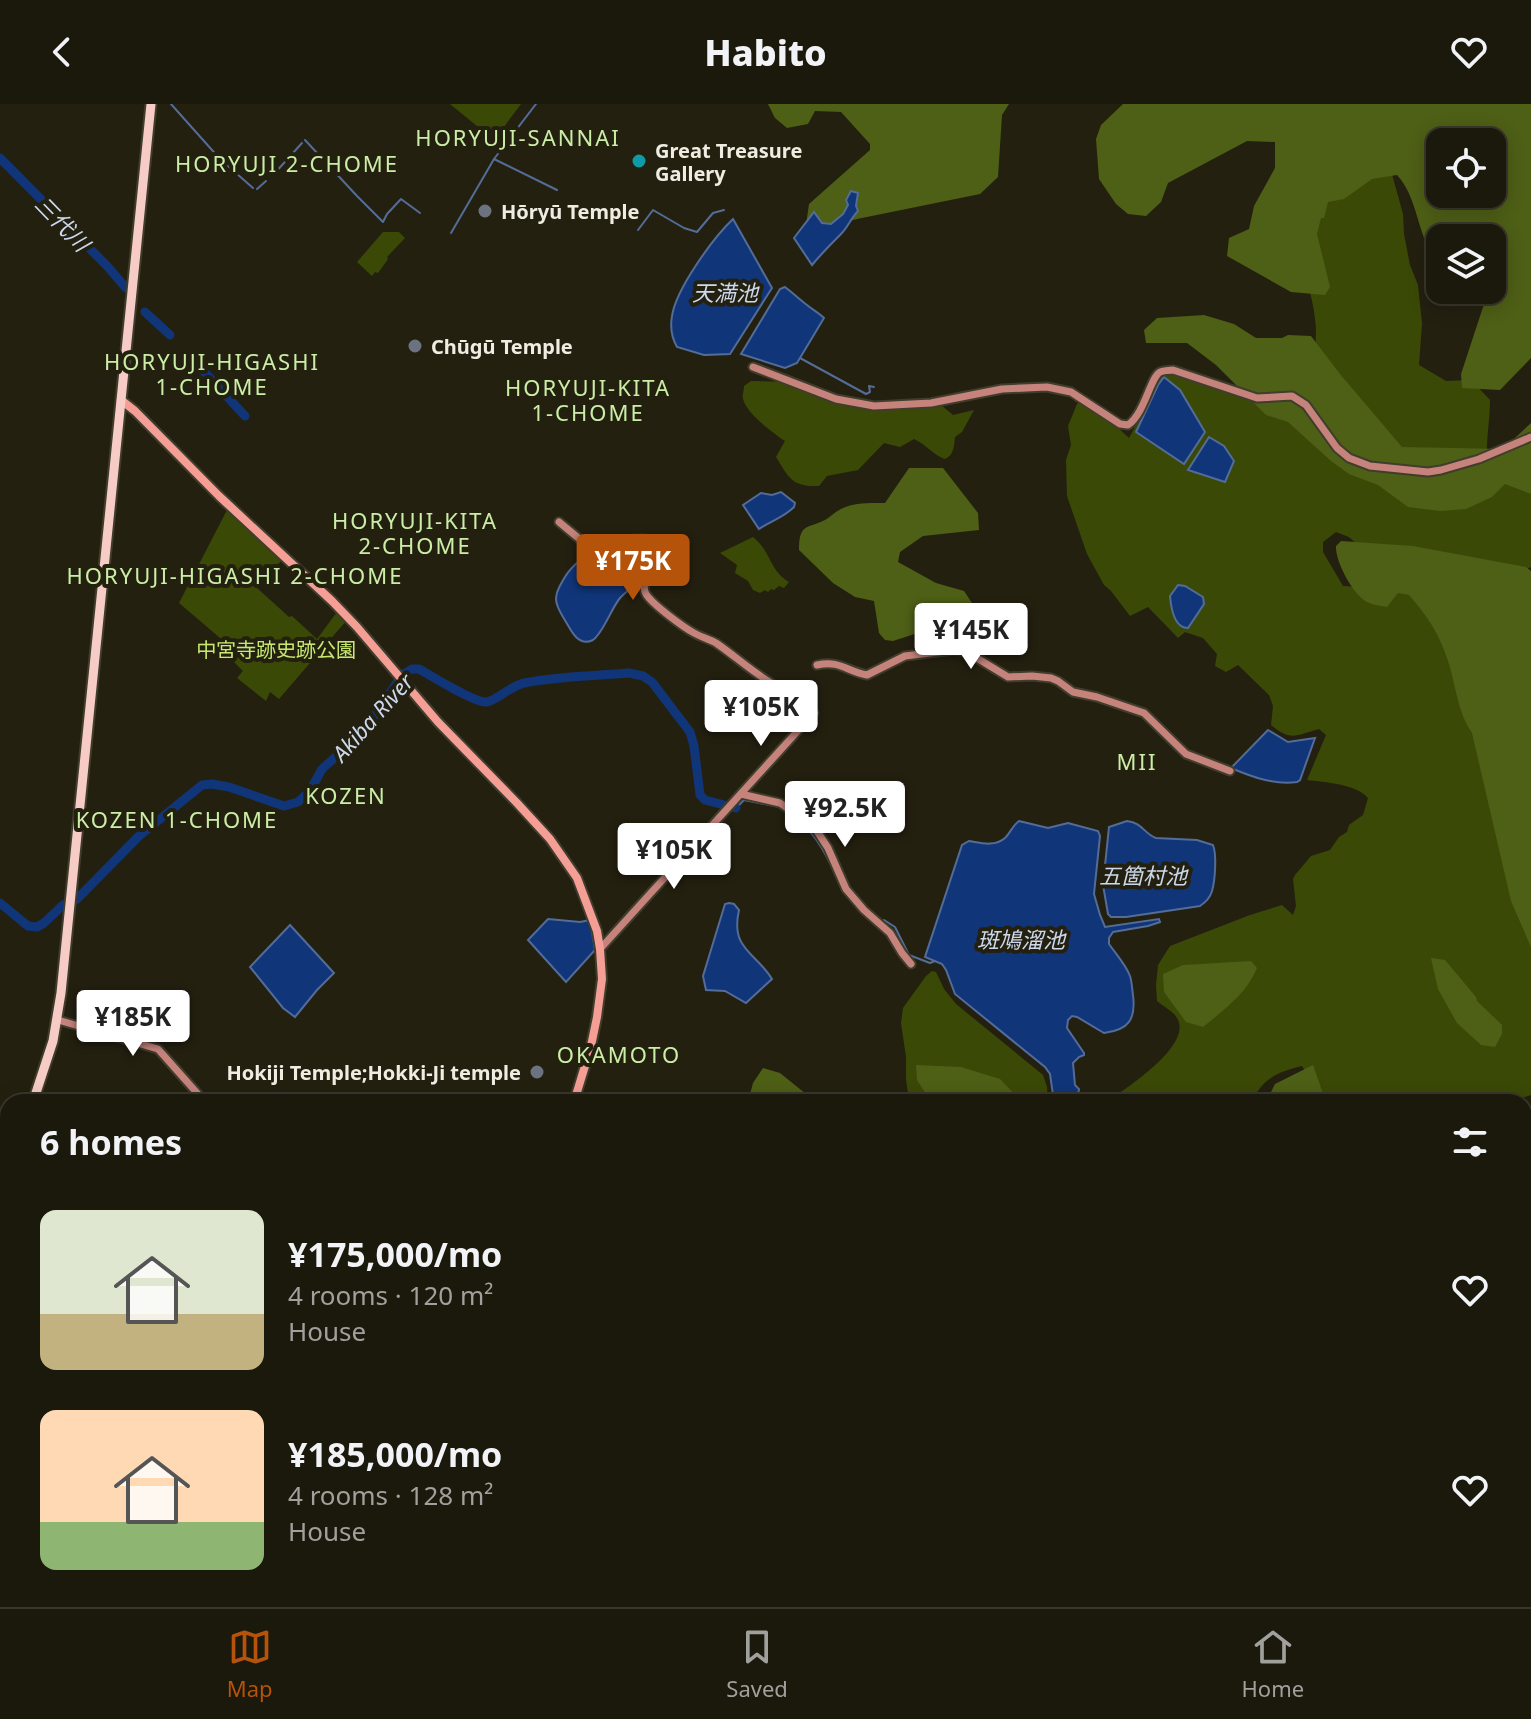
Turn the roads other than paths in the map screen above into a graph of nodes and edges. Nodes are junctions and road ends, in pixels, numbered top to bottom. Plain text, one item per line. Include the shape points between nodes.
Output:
1 (151, 104) edge
2 (753, 367) dead end
3 (121, 400) junction
4 (1531, 437) edge
5 (559, 522) dead end
6 (817, 665) dead end
7 (771, 683) dead end
8 (789, 696) dead end
9 (1230, 771) dead end
10 (741, 794) junction
11 (600, 949) junction
12 (911, 964) dead end
13 (58, 1020) junction
14 (36, 1094) edge
15 (198, 1094) edge
16 (576, 1094) edge

1 - 3 highway
2 - 4 street via 836,399 874,406 1047,387 1071,392 1128,425 1143,407 1156,376 1173,370 1257,398 1292,396 1306,405 1349,458 1370,466 1428,472 1479,459
3 - 11 main road via 340,610 550,839 577,878
3 - 13 highway
5 - 7 street via 588,546 654,541 662,558 644,584 647,596
6 - 9 street via 830,662 867,675 905,656 961,650 1010,678 1051,678 1073,692 1144,713 1186,754
8 - 10 street via 814,713
10 - 11 street
10 - 12 street via 780,803 815,828 846,889 890,933
11 - 16 main road via 597,1017
13 - 14 highway
13 - 15 street via 158,1049

